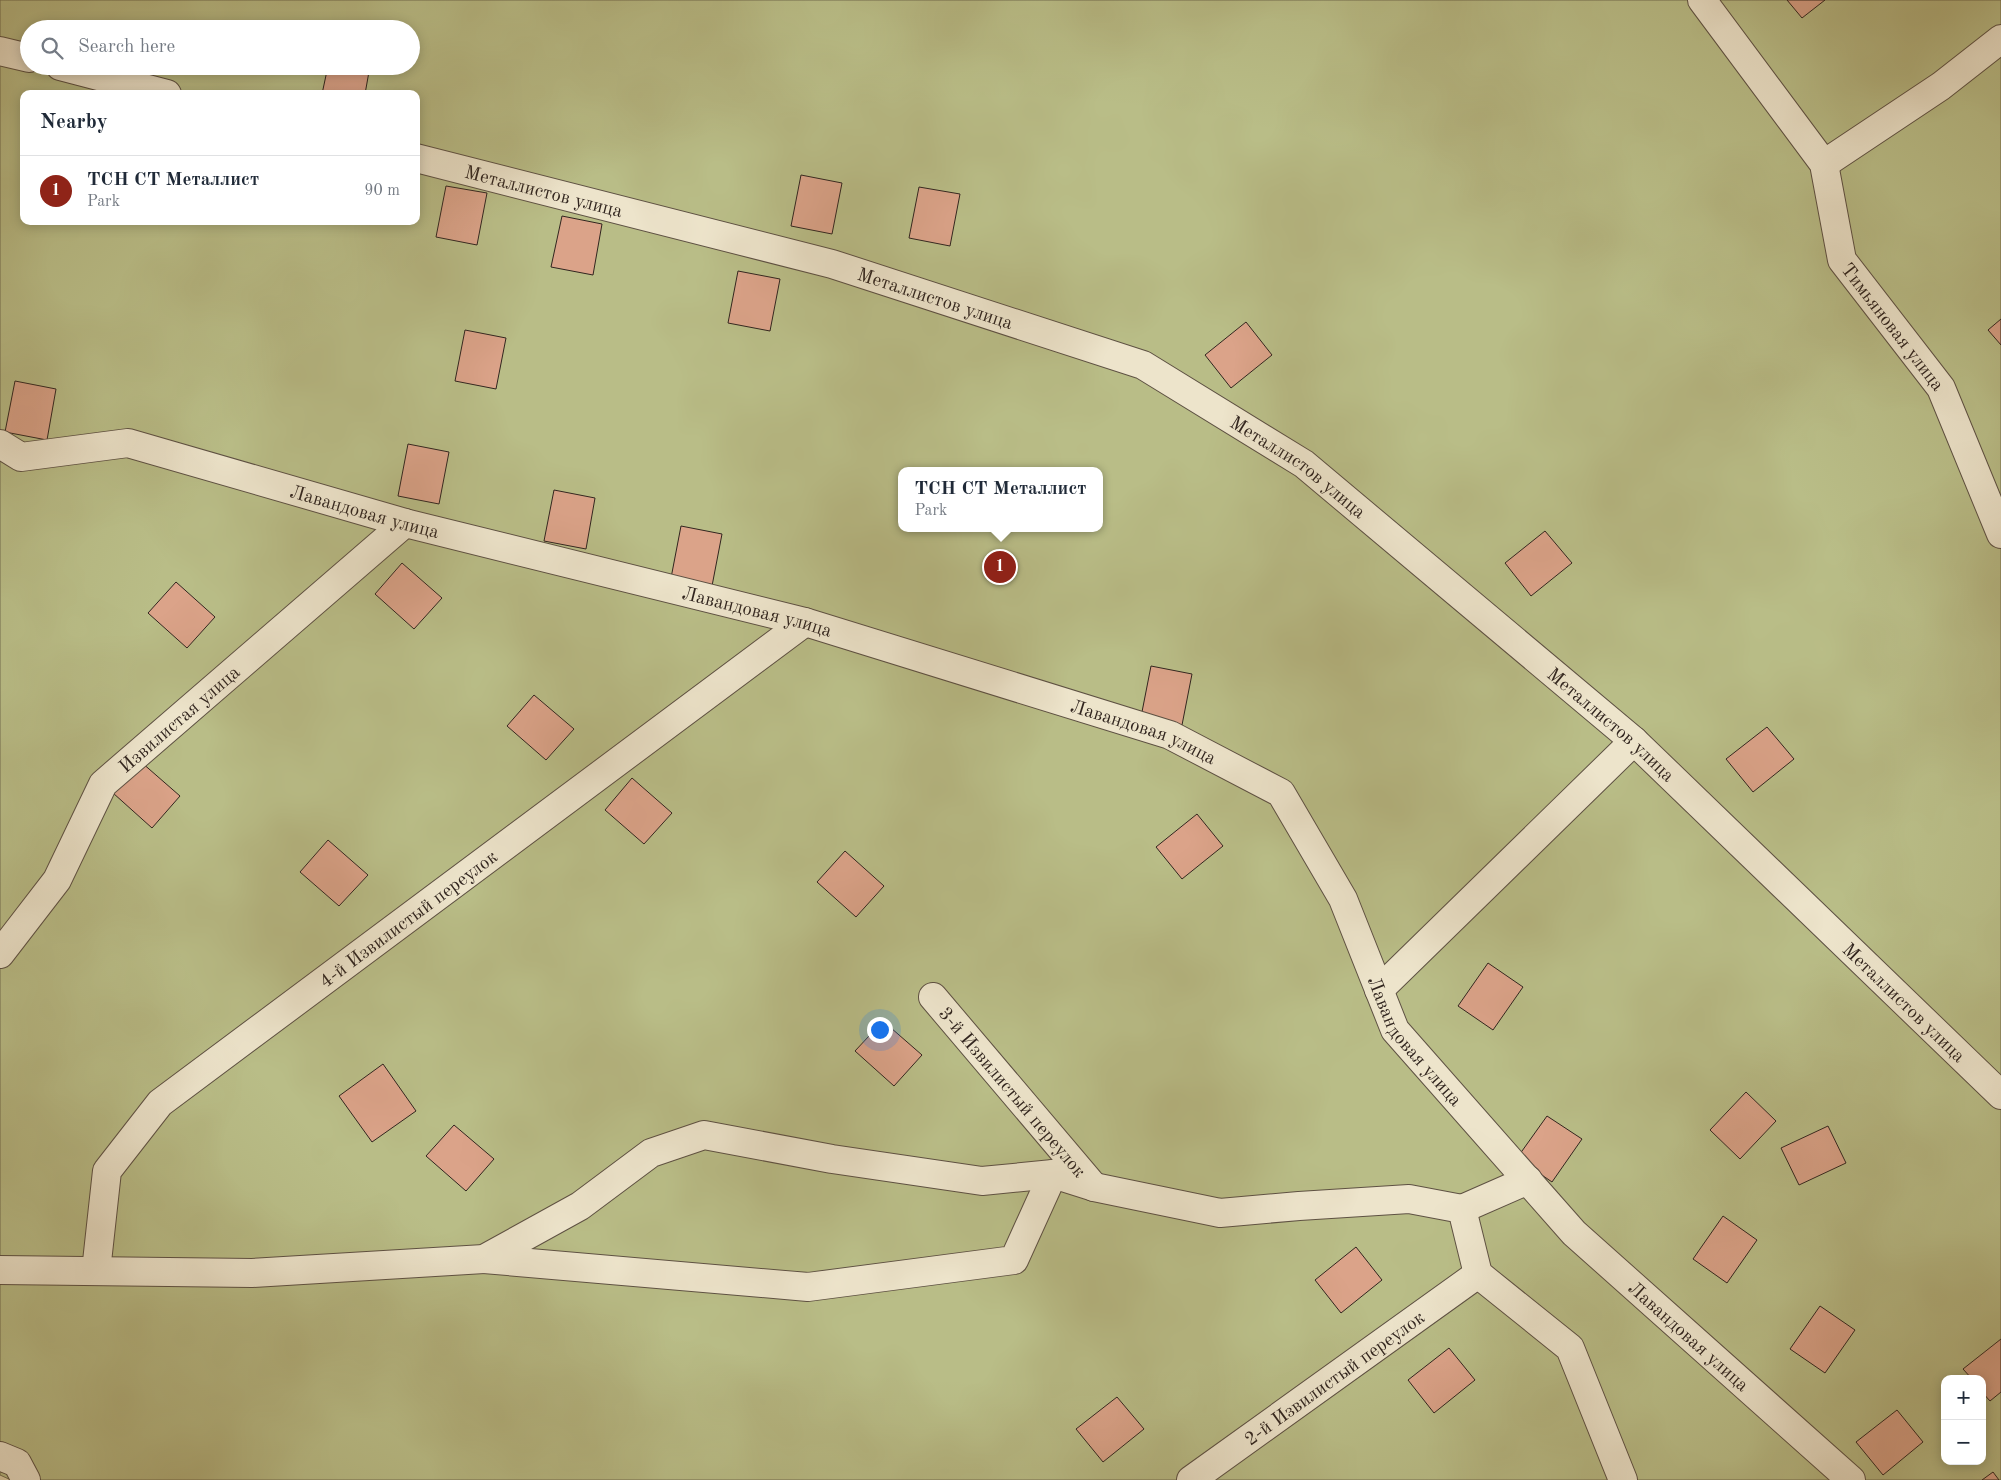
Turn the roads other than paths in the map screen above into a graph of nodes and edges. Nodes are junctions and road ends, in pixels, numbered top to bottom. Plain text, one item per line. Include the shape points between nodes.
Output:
1 (1702, 0) edge
2 (2001, 39) edge
3 (0, 51) edge
4 (20, 56) edge
5 (94, 75) edge
6 (152, 90) edge
7 (420, 159) edge
8 (1824, 164) junction
9 (0, 444) edge
10 (404, 522) junction
11 (2001, 534) edge
12 (805, 622) junction
13 (1634, 741) junction
14 (0, 954) edge
15 (1379, 990) junction
16 (933, 997) dead end
17 (2001, 1095) edge
18 (1053, 1174) junction
19 (1528, 1180) junction
20 (1094, 1186) junction
21 (1462, 1209) junction
22 (484, 1259) junction
23 (0, 1270) edge
24 (96, 1271) junction
25 (1478, 1274) junction
26 (0, 1456) edge
27 (26, 1480) edge
28 (1190, 1480) edge
29 (1623, 1480) edge
30 (1851, 1480) edge

1 - 8 street, Тимьяновая улица
2 - 8 street via 1941,86
3 - 4 street
5 - 6 street
7 - 13 street, Металлистов улица via 832,264 1143,365 1304,464
8 - 11 street, Тимьяновая улица via 1842,260 1941,388
9 - 10 street, Лавандовая улица via 22,457 128,443
10 - 12 street, Лавандовая улица
10 - 14 street, Извилистая улица via 103,784 57,880
12 - 15 street, Лавандовая улица via 1170,735 1281,793 1343,899
12 - 24 street, 4-й Извилистый переулок via 160,1103 107,1170
13 - 15 street
13 - 17 street, Металлистов улица
15 - 19 street, Лавандовая улица via 1395,1030
16 - 20 street, 3-й Извилистый переулок
18 - 20 street
18 - 22 street via 982,1181 832,1160 704,1135 651,1153 580,1206
18 - 22 street via 1014,1260 808,1287
19 - 21 street
19 - 30 street, Лавандовая улица via 1574,1233
20 - 21 street via 1220,1213 1409,1199
21 - 25 street
22 - 24 street via 252,1273
23 - 24 street
25 - 28 street, 2-й Извилистый переулок
25 - 29 street via 1570,1348
26 - 27 street via 17,1463

